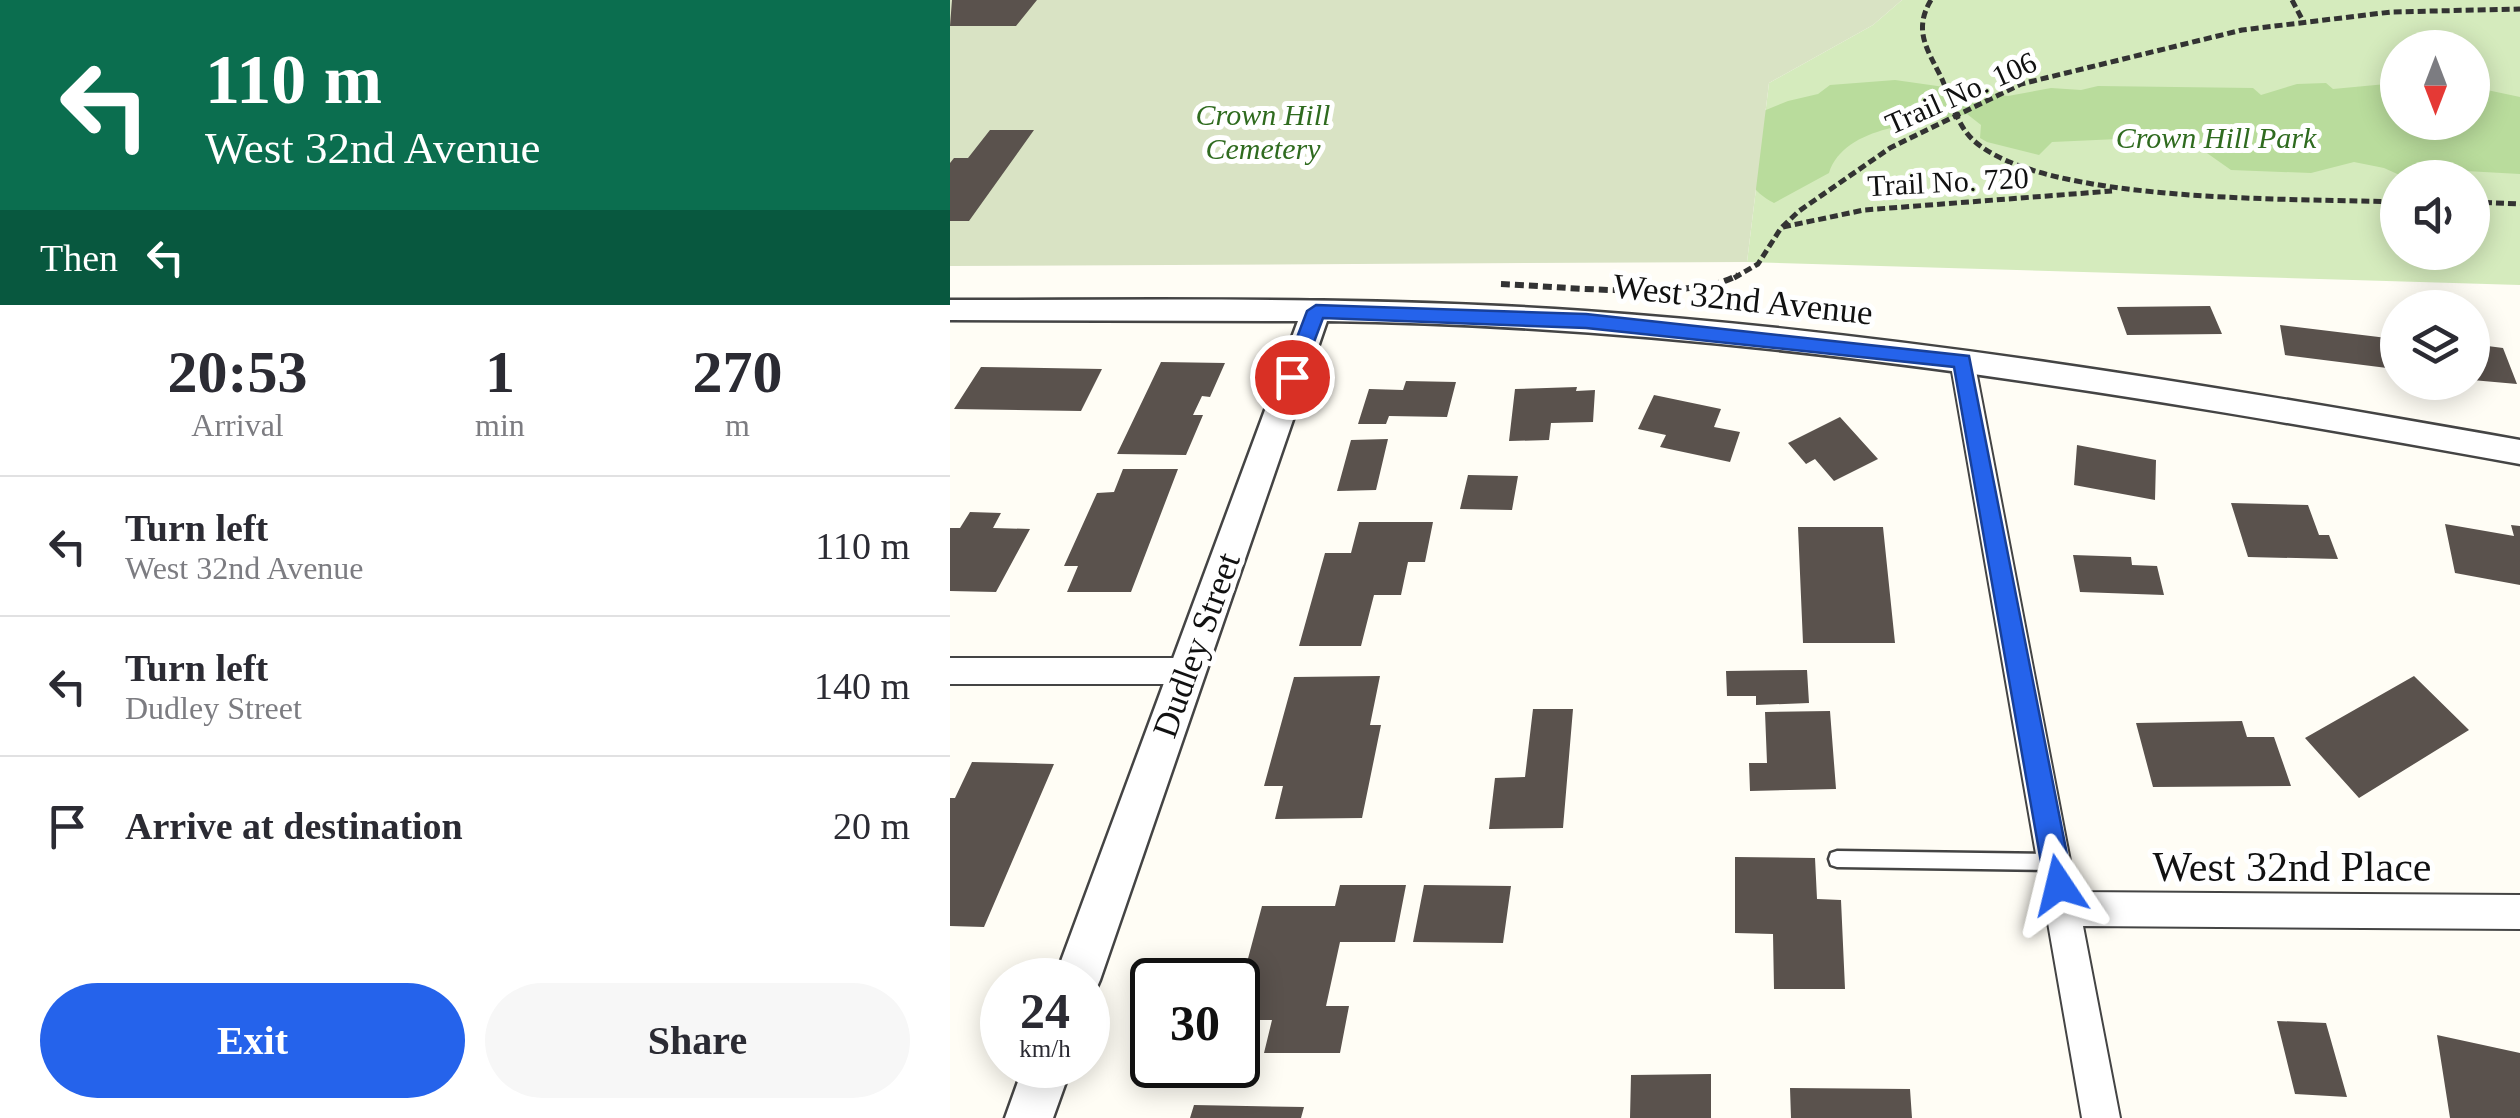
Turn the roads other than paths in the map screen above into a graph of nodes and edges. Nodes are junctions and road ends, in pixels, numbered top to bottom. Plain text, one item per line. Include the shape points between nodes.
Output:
1 (950, 310) edge
2 (1316, 311) junction
3 (1962, 360) junction
4 (2520, 452) edge
5 (950, 670) edge
6 (1186, 672) junction
7 (1837, 859) dead end
8 (2054, 862) junction
9 (2063, 909) junction
10 (2520, 912) edge
11 (1086, 958) edge
12 (1040, 1088) edge
13 (1029, 1118) edge
14 (2101, 1118) edge

1 - 2 street, West 32nd Avenue
2 - 3 street, West 32nd Avenue via 1586,321
2 - 6 street, Dudley Street
3 - 4 street, West 32nd Avenue
3 - 8 street
5 - 6 street
6 - 11 street, Dudley Street
7 - 8 lane
8 - 9 street
9 - 10 street, West 32nd Place
9 - 14 street
12 - 13 street

